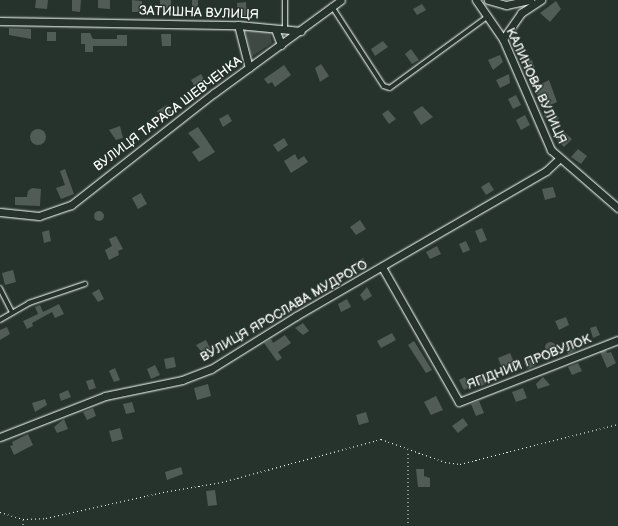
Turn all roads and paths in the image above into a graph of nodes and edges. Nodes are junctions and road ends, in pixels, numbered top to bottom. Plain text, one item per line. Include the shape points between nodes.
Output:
1 (285, 0) edge
2 (340, 0) edge
3 (476, 0) edge
4 (488, 0) edge
5 (530, 0) edge
6 (540, 0) edge
7 (332, 6) junction
8 (487, 17) junction
9 (0, 21) edge
10 (238, 25) junction
11 (275, 29) junction
12 (285, 29) junction
13 (301, 31) junction
14 (503, 39) junction
15 (281, 45) junction
16 (249, 68) junction
17 (559, 159) junction
18 (618, 208) edge
19 (0, 212) edge
20 (382, 267) junction
21 (86, 284) dead end
22 (0, 288) edge
23 (12, 312) junction
24 (0, 320) edge
25 (618, 340) edge
26 (618, 424) edge
27 (0, 437) edge
28 (408, 451) junction
29 (0, 512) edge
30 (23, 519) junction
31 (23, 526) edge
32 (408, 526) edge

1 - 12 lane
2 - 7 street, ВУЛИЦЯ ТАРАСА ШЕВЧЕНКА
3 - 8 street, КАЛИНОВА ВУЛИЦЯ
4 - 5 street via 506,5
6 - 14 street via 521,14
7 - 8 lane via 384,86 390,88
7 - 13 street, ВУЛИЦЯ ТАРАСА ШЕВЧЕНКА
8 - 14 street, КАЛИНОВА ВУЛИЦЯ
9 - 10 street, ЗАТИШНА ВУЛИЦЯ
10 - 11 street, ЗАТИШНА ВУЛИЦЯ
10 - 16 street
11 - 12 street, ЗАТИШНА ВУЛИЦЯ
11 - 15 street
12 - 13 street, ЗАТИШНА ВУЛИЦЯ
13 - 15 street, ВУЛИЦЯ ТАРАСА ШЕВЧЕНКА
14 - 17 street, КАЛИНОВА ВУЛИЦЯ via 545,140
15 - 16 street, ВУЛИЦЯ ТАРАСА ШЕВЧЕНКА
16 - 19 street, ВУЛИЦЯ ТАРАСА ШЕВЧЕНКА via 71,205 39,216
17 - 18 street, КАЛИНОВА ВУЛИЦЯ
17 - 20 street, ВУЛИЦЯ ЯРОСЛАВА МУДРОГО via 546,172
20 - 25 street, ЯГІДНИЙ ПРОВУЛОК via 459,402
20 - 27 street, ВУЛИЦЯ ЯРОСЛАВА МУДРОГО via 211,369 182,380 105,396
21 - 23 lane
22 - 23 lane
23 - 24 lane
26 - 28 path via 471,463 445,462
28 - 30 path via 381,439 325,452 298,464 265,468 197,488 163,492 46,518
28 - 32 path
29 - 30 path
30 - 31 path

